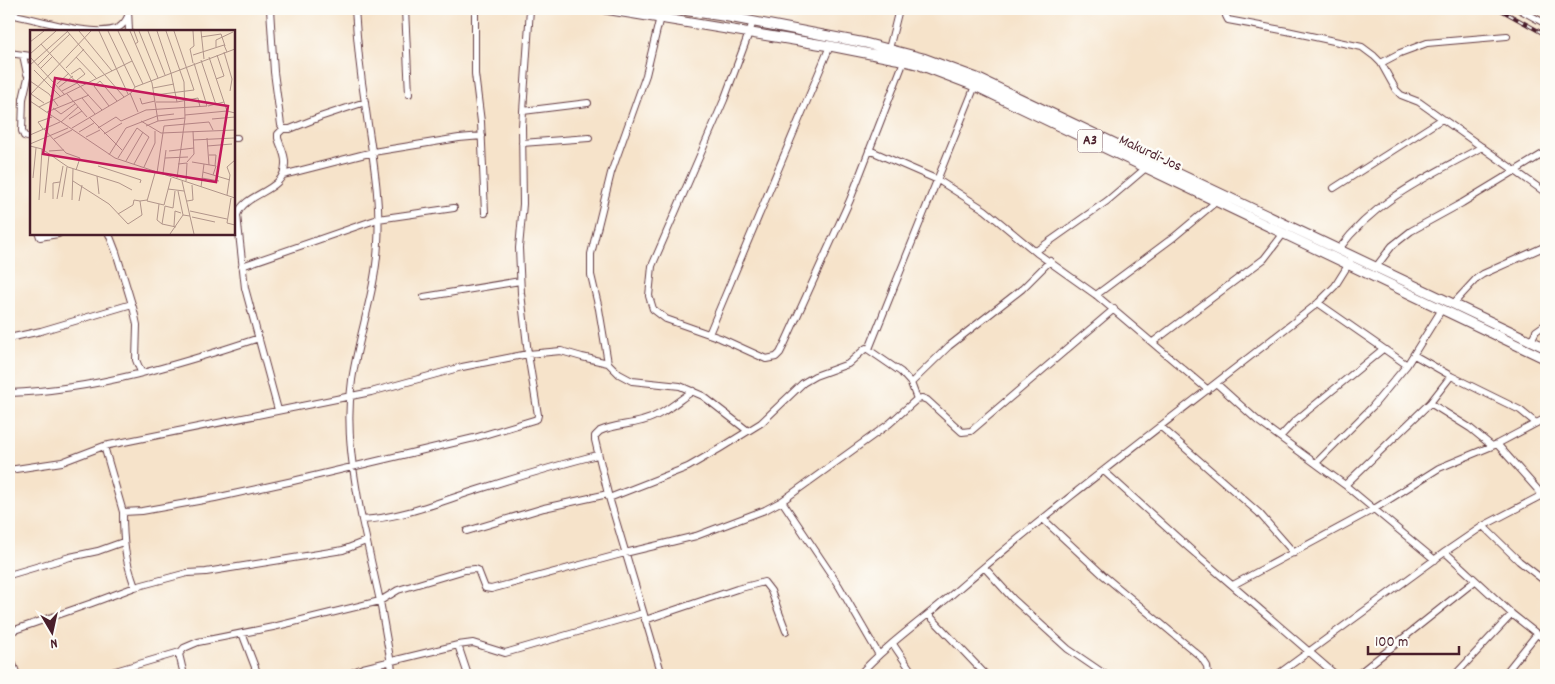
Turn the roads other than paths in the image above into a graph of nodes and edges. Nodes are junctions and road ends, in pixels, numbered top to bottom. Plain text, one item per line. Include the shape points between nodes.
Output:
1 (270, 9) edge
2 (355, 9) edge
3 (405, 9) edge
4 (475, 9) edge
5 (530, 9) edge
6 (605, 9) edge
7 (676, 9) edge
8 (899, 9) edge
9 (1227, 9) edge
10 (1519, 9) edge
11 (128, 12) edge
12 (9, 14) edge
13 (660, 17) junction
14 (753, 22) junction
15 (1546, 24) edge
16 (89, 30) edge
17 (110, 30) edge
18 (129, 30) edge
19 (750, 32) junction
20 (1507, 36) dead end
21 (830, 46) junction
22 (889, 49) junction
23 (9, 54) edge
24 (23, 55) junction
25 (30, 56) edge
26 (904, 61) junction
27 (1381, 64) junction
28 (30, 68) edge
29 (28, 75) junction
30 (975, 86) junction
31 (409, 94) dead end
32 (365, 102) junction
33 (588, 102) dead end
34 (523, 111) junction
35 (1442, 119) junction
36 (283, 129) junction
37 (482, 136) junction
38 (30, 138) edge
39 (589, 138) dead end
40 (522, 143) junction
41 (1482, 147) junction
42 (869, 150) junction
43 (373, 152) junction
44 (1546, 152) edge
45 (1147, 168) junction
46 (1515, 172) junction
47 (283, 175) junction
48 (938, 180) junction
49 (1334, 188) dead end
50 (1546, 193) edge
51 (1216, 201) junction
52 (454, 208) dead end
53 (485, 213) dead end
54 (378, 219) junction
55 (1284, 233) junction
56 (39, 235) edge
57 (53, 235) edge
58 (109, 235) edge
59 (1546, 246) edge
60 (1340, 249) junction
61 (1036, 251) junction
62 (1354, 256) junction
63 (1050, 262) junction
64 (1349, 265) junction
65 (242, 266) junction
66 (1376, 267) junction
67 (520, 280) junction
68 (1096, 295) junction
69 (424, 297) dead end
70 (1318, 303) junction
71 (132, 304) junction
72 (1452, 304) junction
73 (1442, 309) junction
74 (1114, 310) junction
75 (1546, 324) edge
76 (709, 334) junction
77 (9, 338) edge
78 (259, 338) junction
79 (1531, 341) junction
80 (1153, 342) junction
81 (1546, 348) edge
82 (869, 349) junction
83 (1383, 349) junction
84 (528, 354) junction
85 (1414, 355) junction
86 (1546, 359) edge
87 (136, 360) junction
88 (608, 363) junction
89 (1407, 365) junction
90 (141, 372) junction
91 (129, 376) junction
92 (1451, 376) junction
93 (911, 383) junction
94 (1216, 384) junction
95 (680, 386) junction
96 (1208, 390) junction
97 (693, 391) junction
98 (9, 392) edge
99 (351, 396) junction
100 (917, 399) junction
101 (679, 400) junction
102 (1430, 403) junction
103 (278, 410) junction
104 (1546, 418) edge
105 (1536, 423) junction
106 (1160, 426) junction
107 (748, 431) junction
108 (1280, 437) junction
109 (1495, 445) junction
110 (104, 446) junction
111 (597, 455) junction
112 (1316, 463) junction
113 (352, 466) junction
114 (9, 470) edge
115 (1104, 471) junction
116 (1345, 485) junction
117 (609, 496) junction
118 (1545, 496) edge
119 (782, 501) junction
120 (1374, 509) junction
121 (123, 512) junction
122 (1043, 519) junction
123 (362, 520) junction
124 (1483, 526) junction
125 (467, 531) dead end
126 (366, 541) junction
127 (123, 542) junction
128 (1445, 552) junction
129 (625, 553) junction
130 (1294, 553) junction
131 (1435, 560) junction
132 (984, 568) junction
133 (9, 575) edge
134 (1475, 581) junction
135 (1546, 582) edge
136 (1233, 585) junction
137 (135, 587) junction
138 (380, 600) junction
139 (1512, 614) junction
140 (929, 615) junction
141 (644, 617) junction
142 (786, 631) dead end
143 (9, 632) edge
144 (242, 633) junction
145 (1536, 635) junction
146 (1546, 641) edge
147 (893, 644) junction
148 (458, 645) junction
149 (1310, 651) junction
150 (180, 652) junction
151 (9, 653) edge
152 (879, 655) junction
153 (391, 661) junction
154 (113, 674) edge
155 (17, 675) edge
156 (94, 675) edge
157 (184, 675) edge
158 (258, 675) edge
159 (348, 675) edge
160 (393, 675) edge
161 (468, 675) edge
162 (662, 675) edge
163 (859, 675) edge
164 (914, 675) edge
165 (986, 675) edge
166 (1106, 675) edge
167 (1208, 675) edge
168 (1277, 675) edge
169 (1336, 675) edge
170 (1357, 675) edge
171 (1455, 675) edge
172 (1504, 675) edge

1 - 36 street via 274,72
2 - 32 street
3 - 31 street
4 - 37 street via 475,74
5 - 34 street
6 - 13 highway, Makurdi-Jos / A3
7 - 14 highway, Makurdi-Jos / A3
8 - 22 street
9 - 27 street via 1228,20 1362,47
10 - 15 street
11 - 17 street via 125,22
11 - 18 street
12 - 16 street
13 - 19 highway, Makurdi-Jos / A3
13 - 88 street via 646,75 611,173 591,254 591,276
14 - 19 street
14 - 22 highway, Makurdi-Jos / A3
19 - 21 highway, Makurdi-Jos / A3
19 - 76 street via 652,266 649,296 656,313
20 - 27 street via 1427,44 1400,53
21 - 26 highway, Makurdi-Jos / A3
21 - 76 street
22 - 60 highway, Makurdi-Jos / A3 via 977,78
23 - 24 street
24 - 25 street
24 - 29 street
26 - 30 highway, Makurdi-Jos / A3
26 - 42 street
27 - 35 street via 1396,90
28 - 29 street
29 - 38 street via 22,131 24,136
30 - 45 highway, Makurdi-Jos / A3
30 - 48 street
32 - 36 street
32 - 43 street
33 - 34 street
34 - 40 street
35 - 41 street
35 - 49 street
36 - 47 street via 278,138 286,162
37 - 43 street
37 - 53 street
39 - 40 street
40 - 67 street
41 - 46 street
41 - 60 street via 1387,202 1353,231
42 - 48 street
42 - 76 street via 850,200 780,353 766,358
43 - 47 street
43 - 54 street
44 - 46 street
45 - 51 highway, Makurdi-Jos / A3
45 - 61 street
46 - 50 street
46 - 66 street via 1410,230
47 - 65 street via 279,182 248,200 239,210 237,227
48 - 61 street via 984,210
48 - 82 street
51 - 55 highway, Makurdi-Jos / A3
51 - 68 street
52 - 54 street
54 - 65 street
54 - 99 street via 376,269
55 - 64 highway, Makurdi-Jos / A3
55 - 80 street via 1264,259
56 - 57 street
58 - 71 street
59 - 72 street via 1483,274
60 - 62 highway, Makurdi-Jos / A3
61 - 63 street
62 - 64 street
62 - 66 highway, Makurdi-Jos / A3
63 - 68 street
63 - 93 street via 1022,289 949,346
64 - 70 street
64 - 73 highway, Makurdi-Jos / A3
65 - 78 street
66 - 72 highway, Makurdi-Jos / A3
67 - 69 street
67 - 84 street
68 - 74 street
70 - 83 street
70 - 94 street
71 - 77 street
71 - 87 street via 137,325
72 - 79 highway, Makurdi-Jos / A3
73 - 85 street
73 - 86 highway, Makurdi-Jos / A3
74 - 80 street
74 - 100 street via 971,431 962,432 927,400
75 - 79 street via 1536,331
78 - 90 street
78 - 103 street
79 - 81 highway, Makurdi-Jos / A3
80 - 96 street
82 - 93 street
82 - 107 street via 862,350 848,364 803,383 761,423
83 - 89 street
83 - 108 street
84 - 88 street via 561,351
84 - 99 street via 462,367
84 - 113 street via 537,419 474,438
85 - 89 street
85 - 92 street
87 - 90 street
87 - 91 street
88 - 95 street via 632,381
89 - 112 street via 1372,407
90 - 91 street
91 - 98 street via 62,389
92 - 102 street
92 - 105 street via 1520,410
93 - 100 street
94 - 96 street
94 - 108 street
95 - 97 street
95 - 101 street
96 - 106 street
97 - 101 street
97 - 107 street
99 - 103 street
99 - 113 street
100 - 119 street via 889,424
101 - 111 street via 667,411 644,421 600,431 595,436
102 - 109 street
102 - 116 street
103 - 110 street
104 - 105 street
105 - 109 street
106 - 115 street
106 - 130 street via 1260,513
107 - 117 street via 688,467
108 - 112 street
109 - 118 street
109 - 120 street via 1439,468
110 - 114 street via 62,462
110 - 121 street
111 - 117 street
111 - 123 street via 407,513
112 - 116 street
113 - 121 street via 214,498
113 - 123 street
115 - 122 street
115 - 136 street
116 - 120 street
117 - 125 street via 544,508
117 - 129 street
118 - 124 street
119 - 129 street via 696,536
119 - 152 street via 839,586
120 - 130 street
120 - 131 street
121 - 127 street
122 - 132 street
122 - 167 street via 1201,656
123 - 126 street
124 - 128 street
124 - 135 street via 1518,561
126 - 137 street via 343,550 194,572
126 - 138 street
127 - 133 street
127 - 137 street
128 - 131 street
128 - 134 street
129 - 138 street via 491,589 485,588 478,569 465,570 398,590
129 - 141 street
130 - 136 street
131 - 149 street
132 - 140 street
132 - 166 street via 1068,649
134 - 139 street
134 - 170 street
136 - 149 street
137 - 143 street
138 - 144 street
138 - 153 street
139 - 145 street
139 - 171 street
140 - 147 street
140 - 165 street
141 - 142 street via 764,582 771,591
141 - 148 street via 505,653 473,643
141 - 162 street
144 - 150 street via 191,644
144 - 158 street
145 - 146 street
145 - 172 street
147 - 152 street
147 - 164 street
148 - 153 street
148 - 161 street
149 - 168 street
149 - 169 street
150 - 154 street
150 - 157 street
151 - 155 street
152 - 163 street
153 - 159 street
153 - 160 street
154 - 156 street

